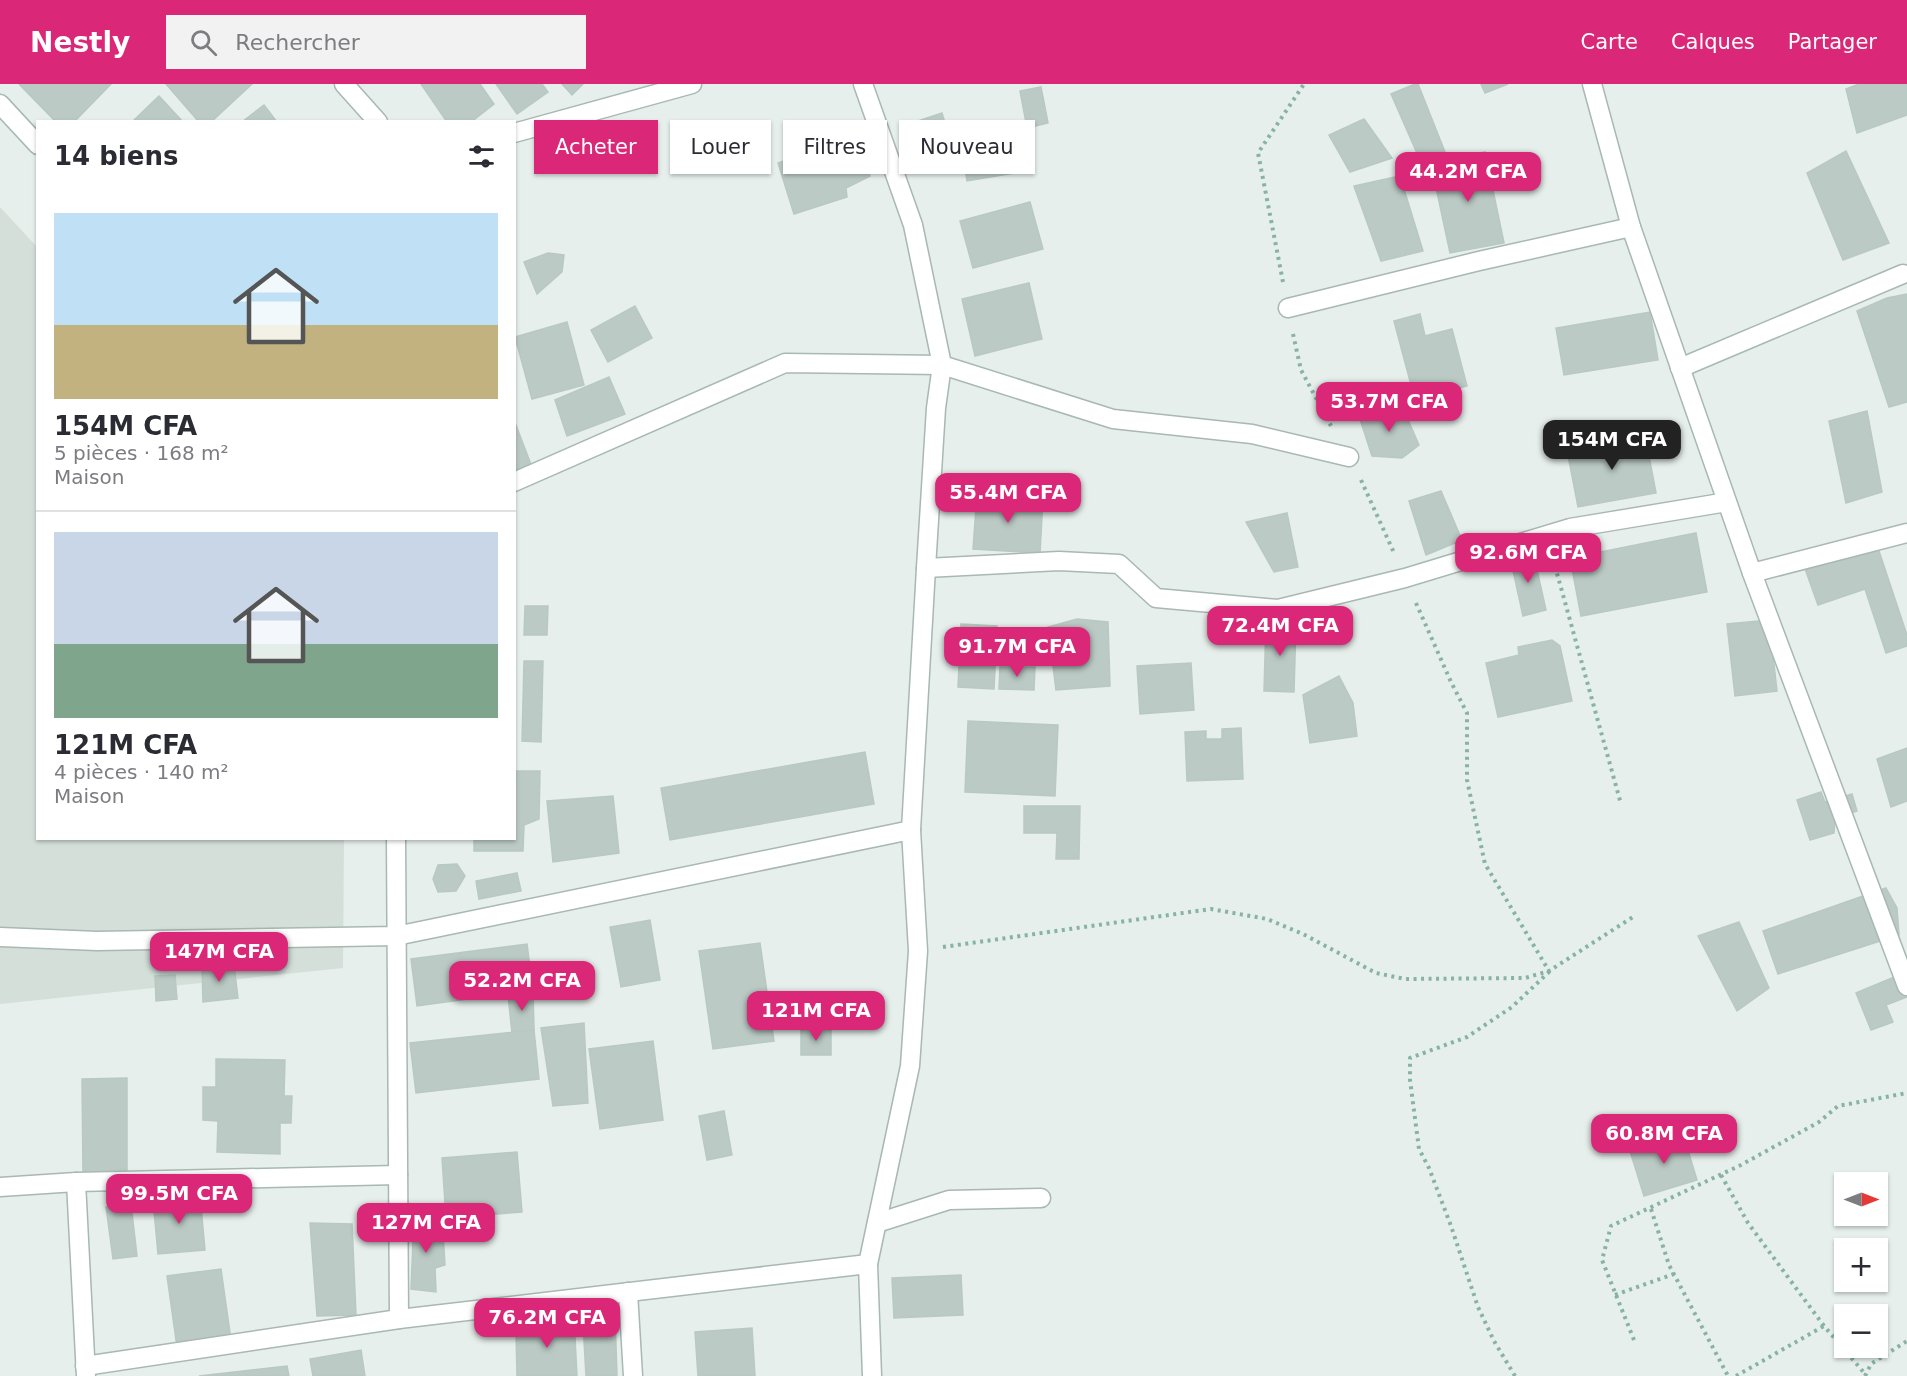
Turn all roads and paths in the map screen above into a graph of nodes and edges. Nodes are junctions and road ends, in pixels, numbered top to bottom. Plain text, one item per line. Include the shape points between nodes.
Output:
1 (344, 84) edge
2 (692, 84) edge
3 (863, 84) edge
4 (1304, 84) edge
5 (1592, 84) edge
6 (0, 104) edge
7 (376, 120) edge
8 (516, 133) edge
9 (36, 143) edge
10 (1631, 227) junction
11 (1903, 274) dead end
12 (1288, 308) junction
13 (942, 365) junction
14 (1680, 368) junction
15 (1349, 457) junction
16 (516, 481) edge
17 (1728, 502) junction
18 (1907, 533) edge
19 (1546, 535) junction
20 (926, 567) junction
21 (1752, 573) junction
22 (1405, 578) junction
23 (1621, 804) dead end
24 (911, 830) junction
25 (396, 840) edge
26 (1636, 915) dead end
27 (396, 936) junction
28 (0, 937) edge
29 (918, 951) junction
30 (1902, 956) edge
31 (1551, 970) junction
32 (1907, 986) edge
33 (1907, 1093) edge
34 (398, 1175) junction
35 (1721, 1175) junction
36 (76, 1182) junction
37 (0, 1187) edge
38 (1041, 1198) dead end
39 (1651, 1209) junction
40 (876, 1223) junction
41 (868, 1264) junction
42 (1674, 1274) junction
43 (628, 1292) junction
44 (1615, 1295) junction
45 (399, 1319) junction
46 (1824, 1326) junction
47 (1634, 1340) dead end
48 (1907, 1341) edge
49 (86, 1371) edge
50 (1738, 1375) edge
51 (633, 1376) edge
52 (872, 1376) edge
53 (1515, 1376) edge
54 (1728, 1376) edge
55 (1865, 1376) edge

1 - 7 street
2 - 8 street
3 - 13 street via 914,225
4 - 12 path via 1257,153
5 - 10 street
6 - 9 street
10 - 12 street
10 - 14 street
11 - 14 street
12 - 15 path via 1301,370
13 - 15 street via 1113,418 1252,434
13 - 16 street via 785,363
13 - 20 street
14 - 17 street
15 - 22 path
17 - 19 street
17 - 21 street
18 - 21 street
19 - 22 street
19 - 23 path
20 - 22 street via 1059,561 1119,564 1156,598 1278,609
20 - 24 street
21 - 30 street
22 - 31 path via 1467,713 1467,780 1485,864
24 - 27 street
24 - 29 street
25 - 27 street
26 - 31 path
27 - 28 street via 97,940
27 - 34 street
29 - 31 path via 1210,909 1267,919 1376,973 1405,979 1525,978
29 - 40 street via 910,1066
30 - 32 street
31 - 53 path via 1512,1007 1467,1037 1410,1058 1419,1149 1451,1226 1478,1307
33 - 35 path via 1838,1106 1819,1122
34 - 36 street
34 - 45 street
35 - 39 path
35 - 46 path via 1748,1223
36 - 37 street
36 - 49 street
38 - 40 street via 949,1200
39 - 42 path
39 - 44 path via 1611,1226 1602,1260
40 - 41 street
41 - 43 street
41 - 52 street
42 - 44 path
42 - 54 path
43 - 45 street
43 - 51 street
44 - 47 path
45 - 49 street
46 - 50 path
46 - 55 path
48 - 55 path via 1871,1364

